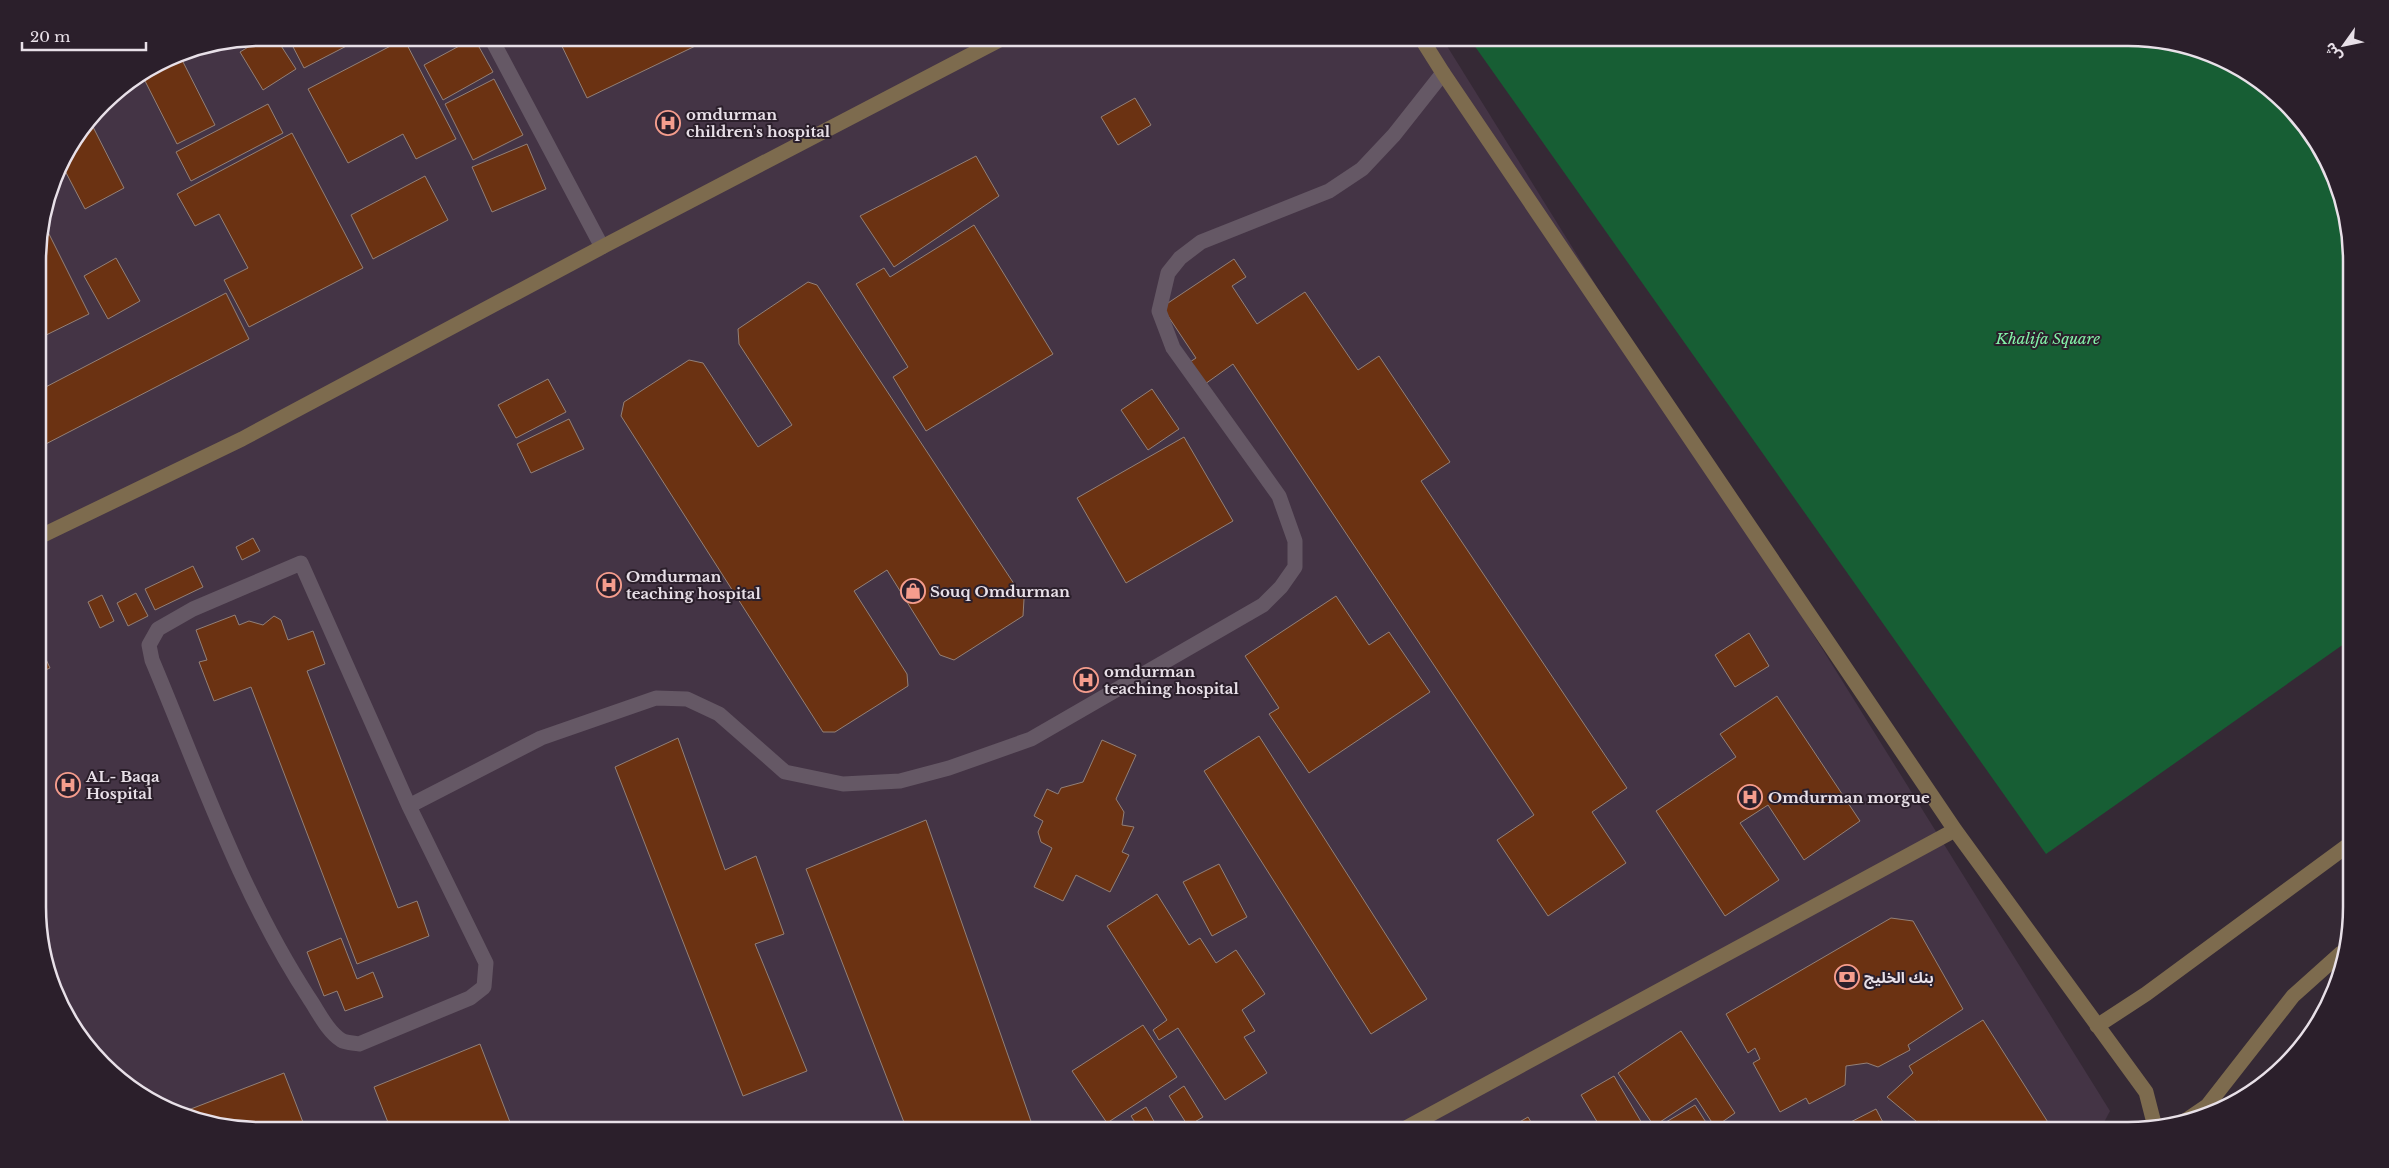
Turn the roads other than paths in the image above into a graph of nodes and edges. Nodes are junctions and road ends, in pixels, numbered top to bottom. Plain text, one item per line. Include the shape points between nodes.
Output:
1 (495, 46) edge
2 (989, 46) edge
3 (1426, 46) edge
4 (1443, 73) junction
5 (602, 247) junction
6 (46, 534) edge
7 (409, 806) junction
8 (1955, 830) junction
9 (2343, 849) edge
10 (2337, 956) edge
11 (2097, 1026) junction
12 (2207, 1106) edge
13 (2153, 1120) edge
14 (1417, 1122) edge

1 - 5 street
2 - 5 main road
3 - 4 main road
4 - 7 street via 1362,169 1329,191 1201,242 1180,258 1168,274 1159,311 1173,348 1279,496 1295,541 1295,567 1264,605 1031,739 949,768 900,781 844,784 786,772 719,714 687,699 656,698 541,738
4 - 8 main road
5 - 6 main road via 242,439
7 - 7 street via 301,563 208,602 158,629 149,645 152,660 236,861 288,966 330,1030 342,1041 360,1044 470,998 484,987 486,963
8 - 11 main road
8 - 14 main road
9 - 11 main road via 2146,994
10 - 12 main road via 2293,996
11 - 13 main road via 2146,1092

